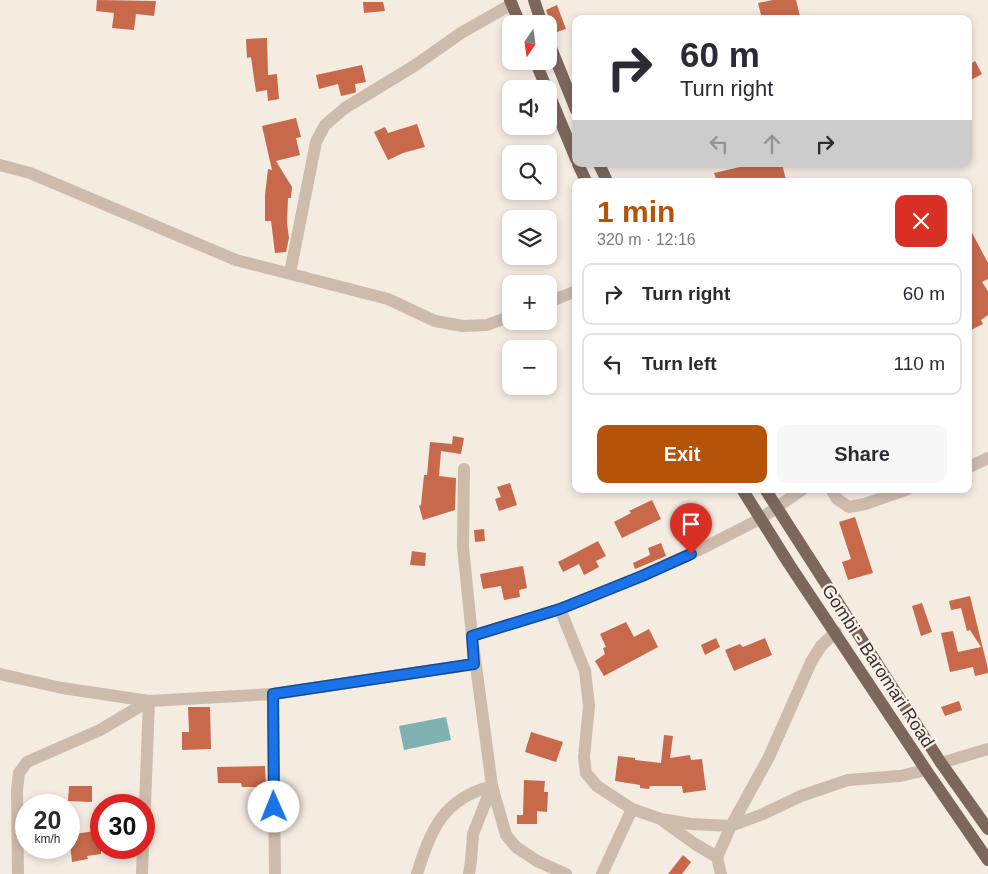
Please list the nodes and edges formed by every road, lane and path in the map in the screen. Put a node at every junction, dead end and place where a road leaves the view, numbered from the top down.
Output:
1 (534, 0) edge
2 (511, 2) edge
3 (516, 15) edge
4 (539, 15) edge
5 (558, 65) edge
6 (572, 100) edge
7 (557, 113) edge
8 (572, 149) edge
9 (0, 165) edge
10 (290, 273) junction
11 (572, 293) edge
12 (557, 299) edge
13 (502, 319) edge
14 (988, 458) edge
15 (972, 466) edge
16 (464, 469) dead end
17 (744, 493) edge
18 (767, 493) edge
19 (797, 493) edge
20 (833, 493) edge
21 (897, 493) edge
22 (776, 508) junction
23 (760, 519) junction
24 (560, 609) junction
25 (836, 632) junction
26 (472, 636) junction
27 (474, 664) junction
28 (0, 674) edge
29 (273, 694) junction
30 (149, 701) junction
31 (988, 749) edge
32 (941, 763) junction
33 (926, 770) junction
34 (492, 786) junction
35 (145, 794) edge
36 (632, 809) junction
37 (661, 819) junction
38 (731, 826) junction
39 (988, 829) edge
40 (717, 857) junction
41 (143, 859) edge
42 (988, 860) edge
43 (18, 874) edge
44 (142, 874) edge
45 (275, 874) edge
46 (417, 874) edge
47 (469, 874) edge
48 (566, 874) edge
49 (602, 874) edge
50 (721, 874) edge

1 - 4 main road
2 - 3 main road
2 - 10 street
5 - 6 main road
7 - 8 main road
9 - 10 street
10 - 13 street
11 - 12 street
14 - 15 street
16 - 26 street
17 - 23 main road, Gombi - Baromari Road
18 - 22 main road, Gombi - Baromari Road
19 - 22 street
20 - 21 street
22 - 23 street
22 - 32 main road, Gombi - Baromari Road
23 - 24 street
23 - 25 main road, Gombi - Baromari Road
24 - 26 street
24 - 36 street
25 - 33 main road, Gombi - Baromari Road
25 - 38 street
26 - 27 street
27 - 29 street
27 - 34 street
28 - 30 street
29 - 30 street
29 - 45 street
30 - 35 street
30 - 43 street
31 - 32 street
32 - 39 main road, Gombi - Baromari Road
33 - 38 street
33 - 42 main road, Gombi - Baromari Road
34 - 46 street
34 - 47 street
34 - 48 street
36 - 37 street
36 - 49 street
37 - 38 street
37 - 40 street
38 - 40 street
40 - 50 street
41 - 44 street

